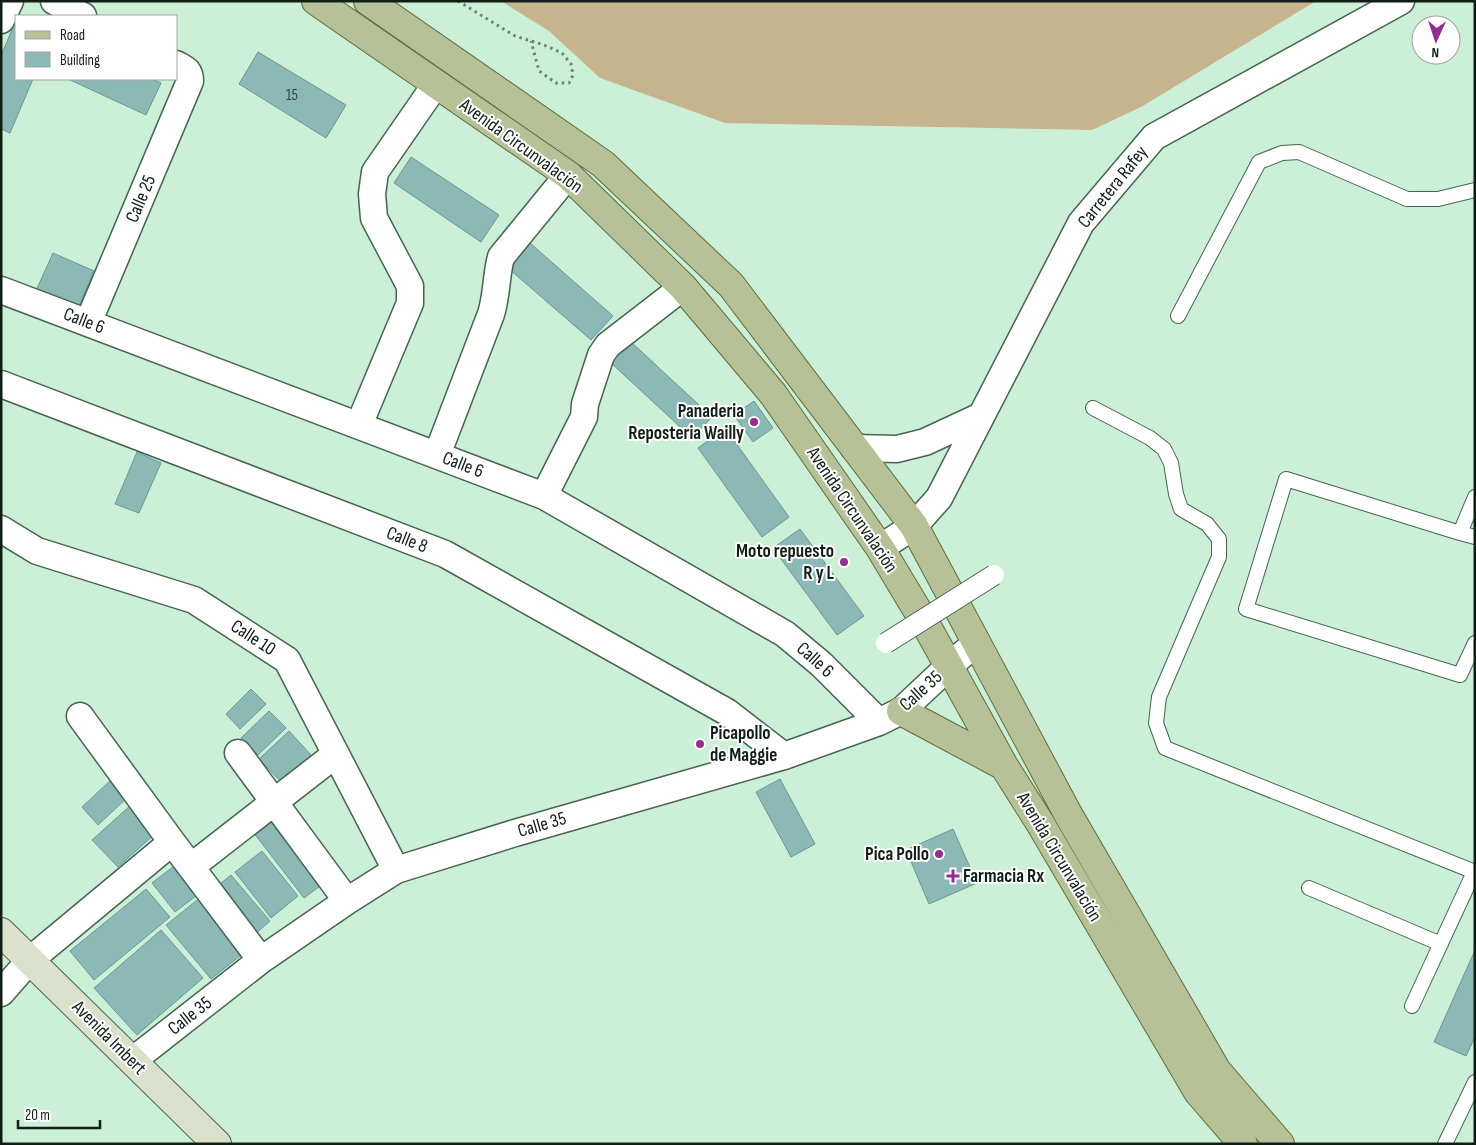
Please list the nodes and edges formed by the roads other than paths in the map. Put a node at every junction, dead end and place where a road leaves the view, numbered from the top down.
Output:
1 (10, 1) edge
2 (54, 1) edge
3 (316, 1) edge
4 (368, 1) edge
5 (1402, 1) edge
6 (81, 15) edge
7 (1, 20) edge
8 (183, 70) edge
9 (436, 84) junction
10 (568, 175) junction
11 (1475, 190) edge
12 (683, 286) junction
13 (1, 290) edge
14 (1178, 316) dead end
15 (88, 323) junction
16 (1, 384) edge
17 (1093, 408) dead end
18 (981, 416) junction
19 (359, 425) junction
20 (854, 448) junction
21 (437, 455) junction
22 (544, 496) junction
23 (1475, 497) edge
24 (914, 526) junction
25 (1, 529) edge
26 (1460, 533) junction
27 (1475, 537) edge
28 (880, 548) junction
29 (994, 575) dead end
30 (886, 643) dead end
31 (976, 643) junction
32 (1475, 643) edge
33 (949, 666) junction
34 (80, 716) dead end
35 (890, 717) junction
36 (238, 753) dead end
37 (336, 754) junction
38 (784, 756) junction
39 (1004, 766) junction
40 (274, 802) junction
41 (172, 842) junction
42 (192, 866) junction
43 (396, 870) junction
44 (1474, 872) edge
45 (1309, 888) dead end
46 (347, 901) junction
47 (1, 932) edge
48 (1441, 944) junction
49 (30, 960) junction
50 (261, 960) junction
51 (1, 992) edge
52 (1412, 1006) dead end
53 (132, 1061) junction
54 (1475, 1082) edge
55 (217, 1144) edge
56 (1243, 1144) edge
57 (1280, 1144) edge
58 (1445, 1144) edge

1 - 7 street
2 - 6 street
3 - 9 main road, Avenida Circunvalación
4 - 20 main road, Avenida Circunvalación
5 - 18 street, Carretera Rafey
8 - 15 street, Calle 25
9 - 10 main road, Avenida Circunvalación
9 - 19 street
10 - 12 main road, Avenida Circunvalación
10 - 21 street
11 - 14 lane
12 - 22 street
12 - 28 main road, Avenida Circunvalación
13 - 15 street, Calle 6
15 - 19 street, Calle 6
16 - 38 street, Calle 8
17 - 44 lane
18 - 20 street
18 - 24 street, Carretera Rafey
19 - 21 street, Calle 6
20 - 24 main road, Avenida Circunvalación
21 - 22 street, Calle 6
22 - 35 street, Calle 6
23 - 26 lane
24 - 28 street, Carretera Rafey
24 - 31 main road, Avenida Circunvalación
25 - 37 street, Calle 10
26 - 27 lane
26 - 32 lane
28 - 33 main road, Avenida Circunvalación
29 - 30 street, bridge
31 - 33 street, Calle 35
31 - 57 main road, Avenida Circunvalación
33 - 35 street, Calle 35
33 - 39 main road, Avenida Circunvalación
34 - 41 street
35 - 38 street, Calle 35
35 - 39 main road
36 - 40 street
37 - 40 street
37 - 43 street, Calle 10
38 - 43 street, Calle 35
39 - 56 main road, Avenida Circunvalación
40 - 42 street
40 - 46 street
41 - 42 street
41 - 49 street
42 - 50 street
43 - 46 street, Calle 35
44 - 48 lane
45 - 48 lane
46 - 50 street, Calle 35
47 - 49 main road, Avenida Imbert
48 - 52 lane
49 - 51 street
49 - 53 main road, Avenida Imbert
50 - 53 street, Calle 35
53 - 55 main road, Avenida Imbert
54 - 58 lane

